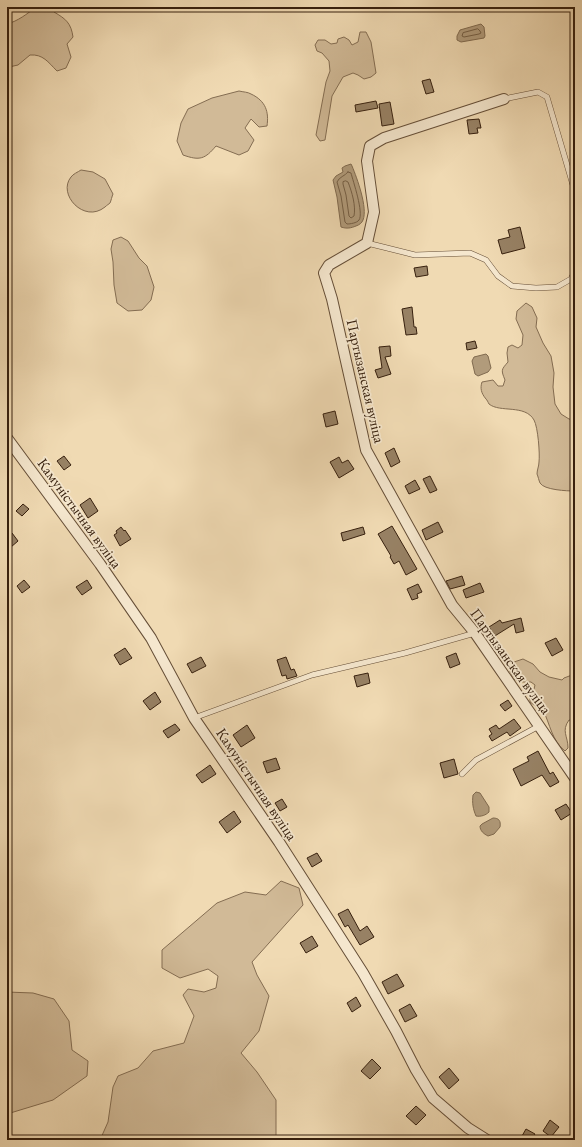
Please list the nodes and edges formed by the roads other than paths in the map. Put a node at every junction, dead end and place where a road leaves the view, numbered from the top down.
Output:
1 (504, 99) joint
2 (575, 192) edge
3 (367, 243) junction
4 (575, 271) edge
5 (7, 438) edge
6 (475, 633) junction
7 (194, 718) junction
8 (539, 726) junction
9 (462, 774) dead end
10 (575, 778) edge
11 (487, 1140) edge

1 - 2 lane
1 - 3 street
3 - 4 lane
3 - 6 street, Партызанская вуліца
5 - 7 street, Камуністычная вуліца
6 - 7 lane
6 - 8 street, Партызанская вуліца
7 - 11 street, Камуністычная вуліца
8 - 9 lane
8 - 10 street, Партызанская вуліца

